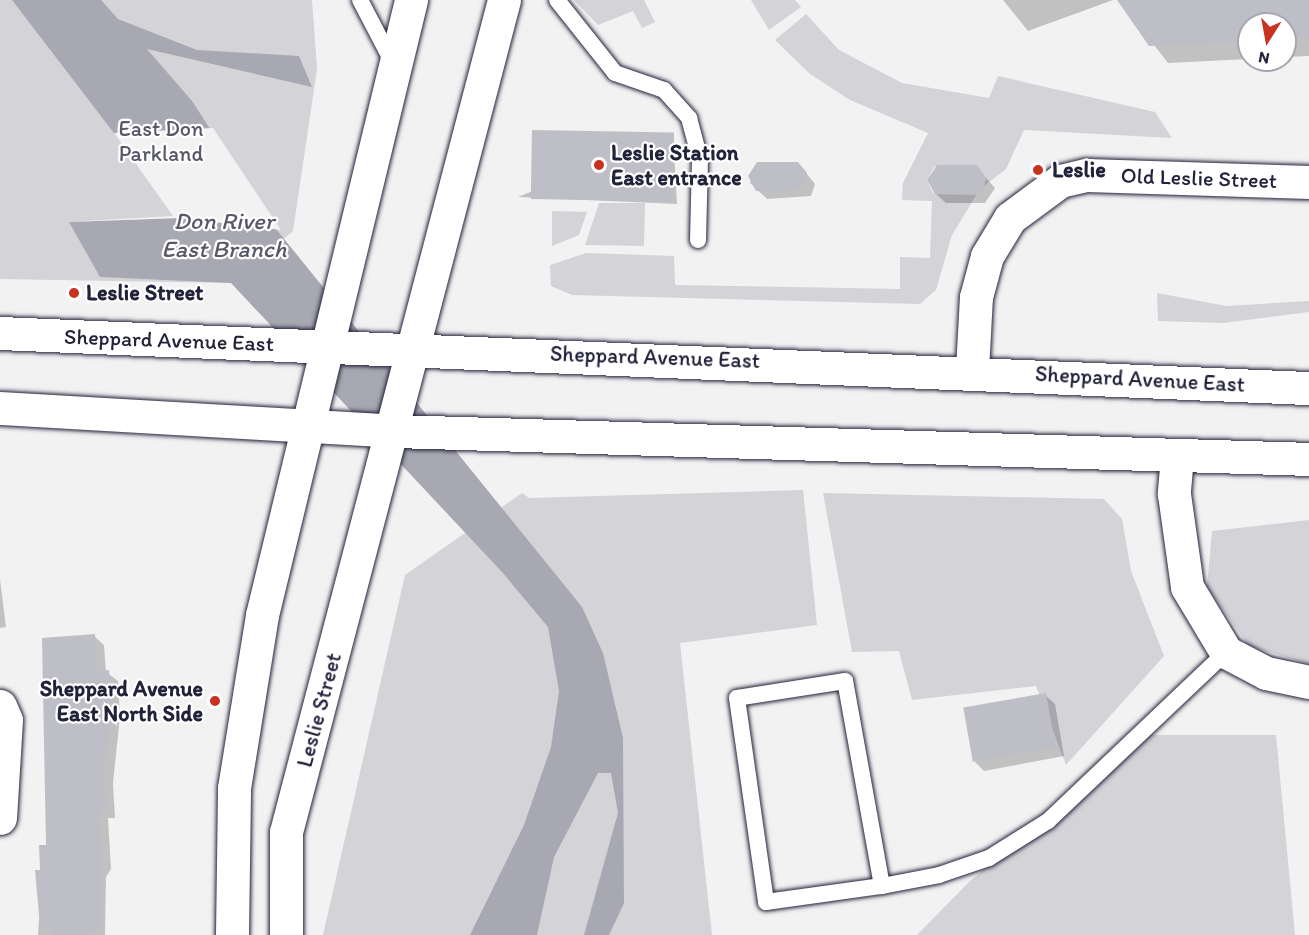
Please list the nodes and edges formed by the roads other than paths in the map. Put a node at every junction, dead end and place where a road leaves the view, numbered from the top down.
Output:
1 (360, 0) edge
2 (411, 0) edge
3 (504, 0) edge
4 (557, 0) edge
5 (396, 70) junction
6 (1309, 182) edge
7 (698, 240) dead end
8 (0, 333) edge
9 (330, 344) junction
10 (416, 349) junction
11 (972, 370) junction
12 (1309, 388) edge
13 (0, 408) edge
14 (306, 425) junction
15 (395, 431) junction
16 (1177, 456) junction
17 (1309, 459) edge
18 (1226, 652) junction
19 (1309, 682) edge
20 (0, 706) edge
21 (0, 818) edge
22 (882, 886) junction
23 (232, 935) edge
24 (286, 935) edge

1 - 5 lane
2 - 5 main road
3 - 10 main road, Leslie Street
4 - 7 lane
5 - 9 main road
6 - 11 main road, Old Leslie Street
8 - 9 main road, Sheppard Avenue East
9 - 10 main road, Sheppard Avenue East
9 - 14 main road
10 - 11 main road, Sheppard Avenue East
10 - 15 main road, Leslie Street
11 - 12 main road, Sheppard Avenue East
13 - 14 main road
14 - 15 main road
14 - 23 main road
15 - 16 main road
15 - 24 main road, Leslie Street
16 - 17 main road
16 - 18 main road
18 - 19 main road
18 - 22 lane
20 - 21 main road
22 - 22 lane

